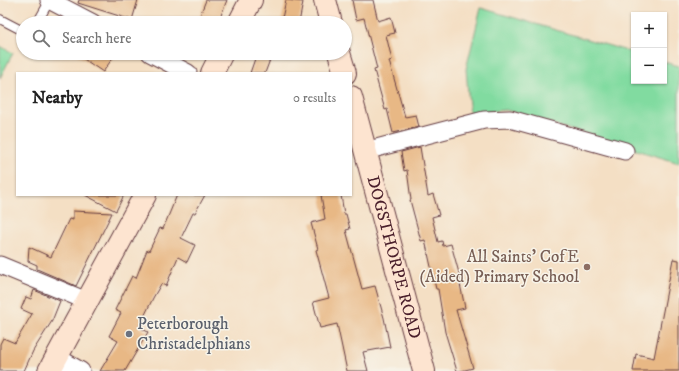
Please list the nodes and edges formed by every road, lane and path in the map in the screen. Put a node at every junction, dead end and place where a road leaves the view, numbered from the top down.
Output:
1 (50, 0) edge
2 (251, 0) edge
3 (325, 0) edge
4 (41, 16) edge
5 (80, 16) edge
6 (243, 16) edge
7 (329, 16) edge
8 (0, 19) edge
9 (16, 27) edge
10 (163, 60) edge
11 (218, 60) edge
12 (341, 60) edge
13 (186, 72) edge
14 (212, 72) edge
15 (345, 72) edge
16 (352, 101) edge
17 (365, 151) junction
18 (626, 151) dead end
19 (144, 196) edge
20 (0, 265) edge
21 (87, 301) junction
22 (53, 364) edge
23 (81, 371) edge
24 (424, 371) edge

1 - 4 lane
1 - 5 street
2 - 6 street
3 - 7 street
8 - 9 lane
10 - 13 street
11 - 14 street
12 - 15 street
16 - 17 street, DOGSTHORPE ROAD
17 - 18 street
17 - 24 street, DOGSTHORPE ROAD
19 - 21 street
20 - 21 street
21 - 22 street
22 - 23 street

